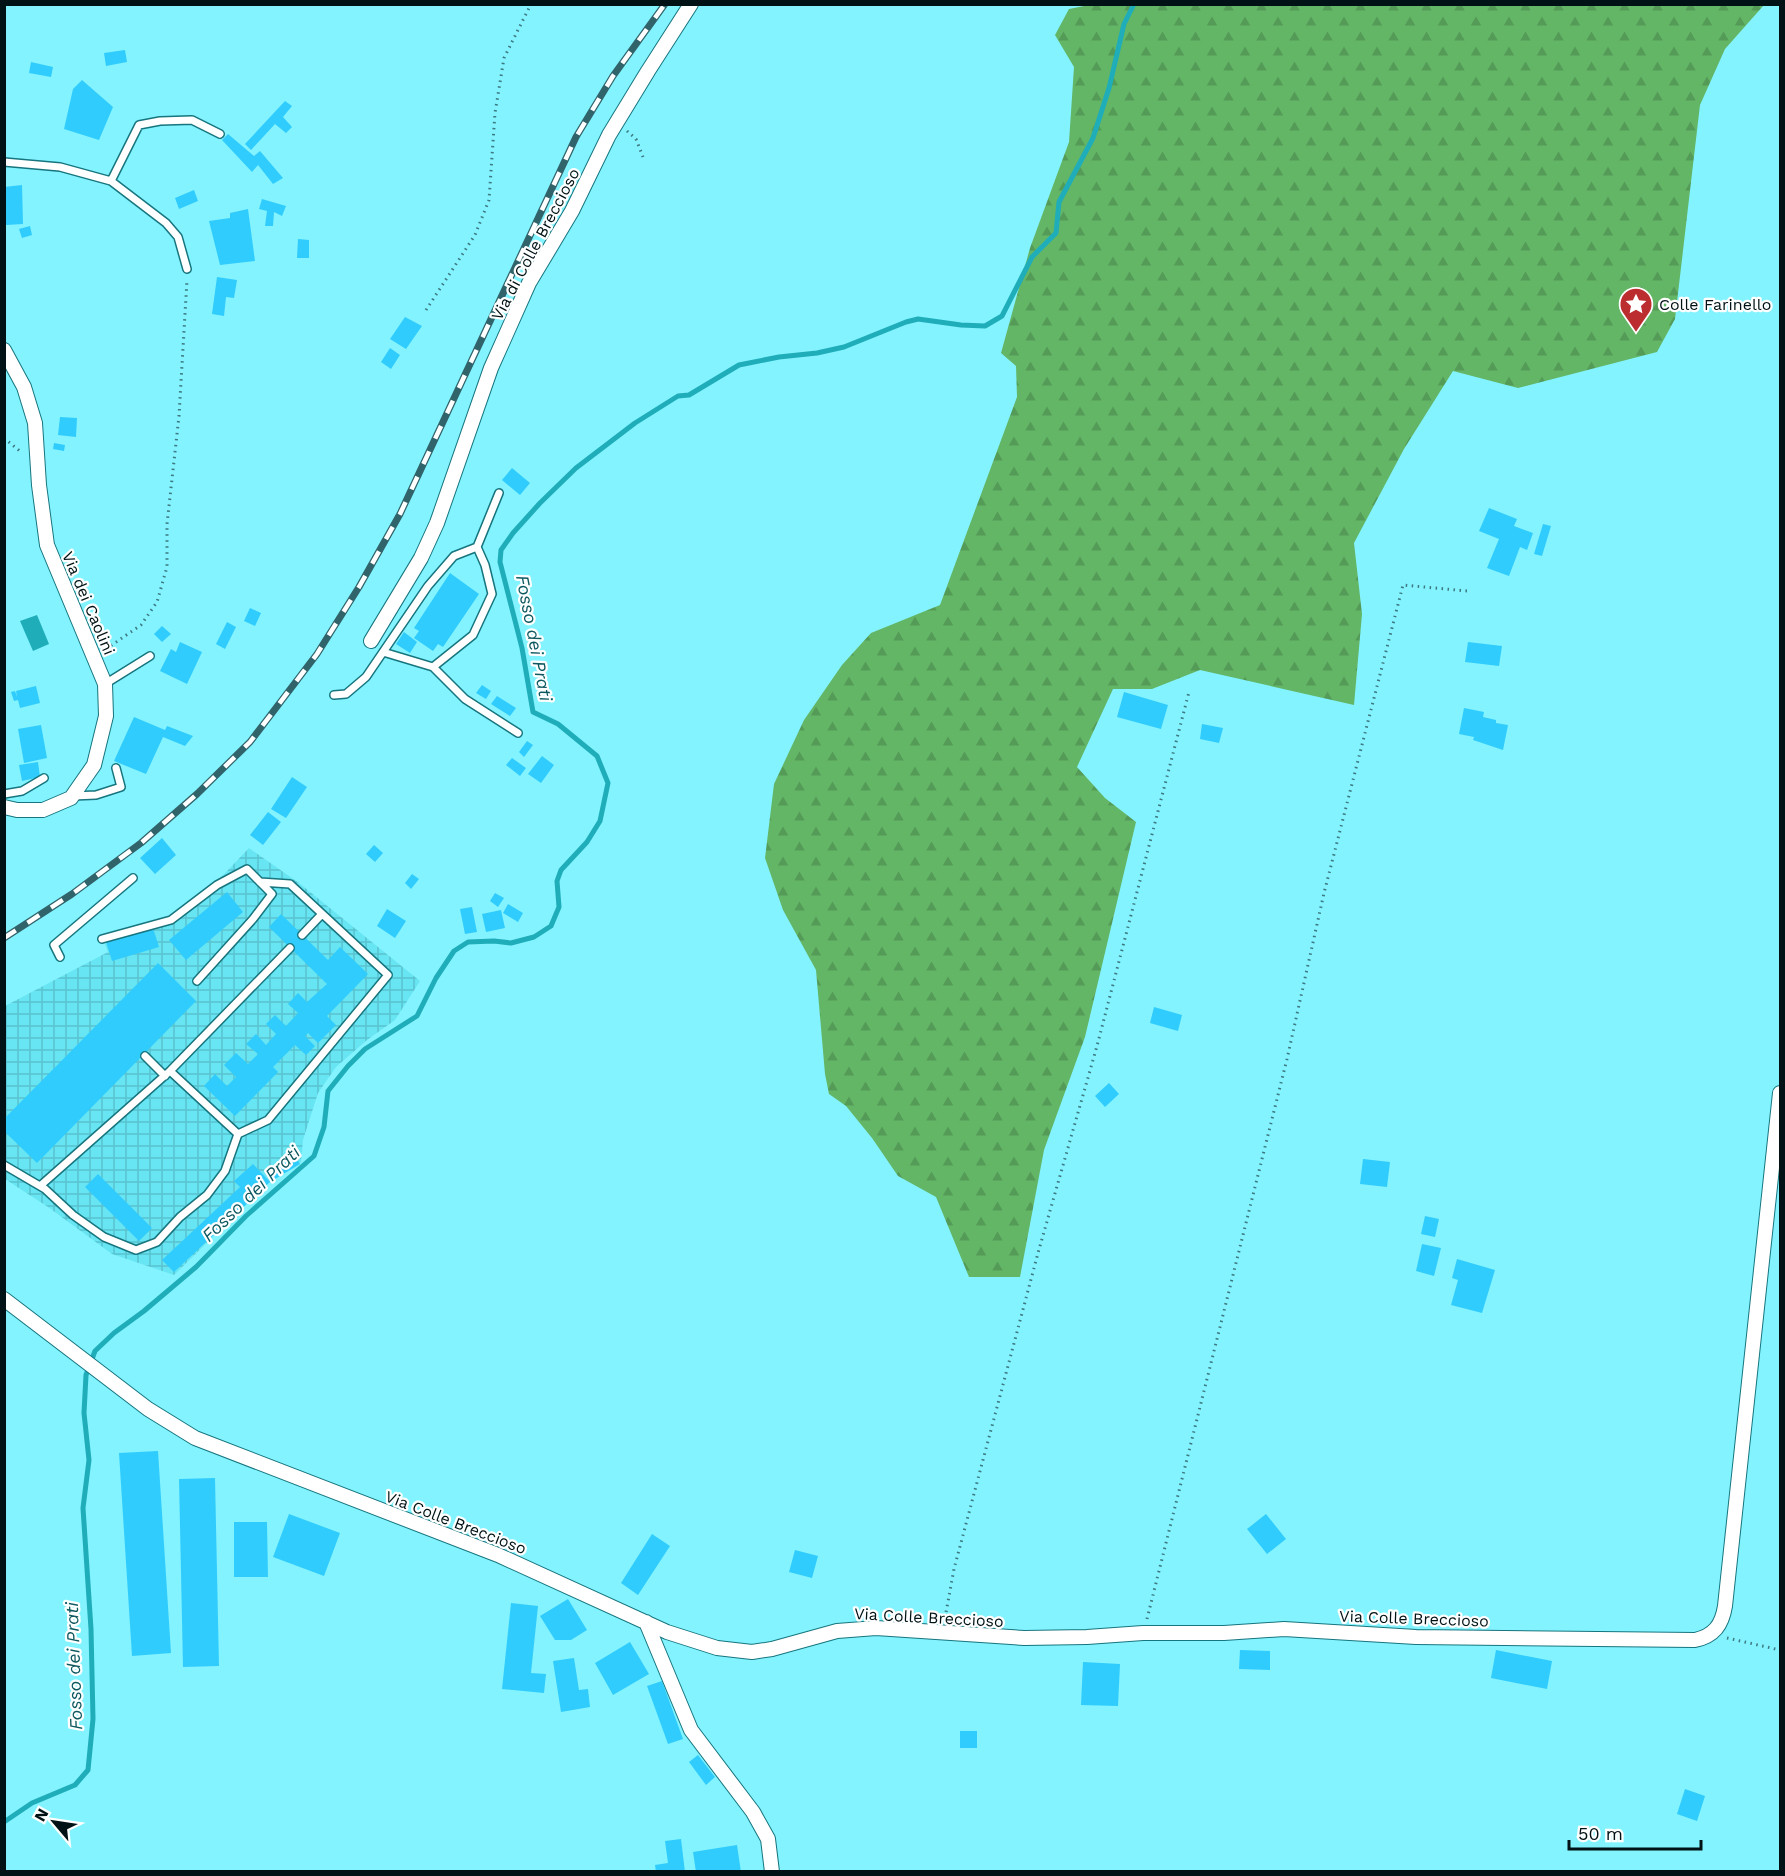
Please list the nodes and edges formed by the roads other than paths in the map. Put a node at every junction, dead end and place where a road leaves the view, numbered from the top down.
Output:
1 (692, 4) edge
2 (220, 134) dead end
3 (4, 162) edge
4 (111, 181) junction
5 (187, 269) road end
6 (4, 350) edge
7 (499, 493) dead end
8 (477, 547) junction
9 (371, 641) dead end
10 (384, 652) junction
11 (150, 656) dead end
12 (433, 667) junction
13 (105, 684) junction
14 (334, 695) dead end
15 (518, 733) dead end
16 (116, 768) dead end
17 (44, 778) dead end
18 (4, 794) edge
19 (73, 796) junction
20 (4, 807) edge
21 (133, 878) dead end
22 (260, 882) junction
23 (322, 914) junction
24 (302, 935) dead end
25 (102, 939) dead end
26 (290, 948) dead end
27 (60, 957) dead end
28 (198, 981) dead end
29 (145, 1056) dead end
30 (168, 1073) junction
31 (1780, 1093) edge
32 (238, 1134) junction
33 (4, 1165) edge
34 (40, 1186) junction
35 (4, 1299) edge
36 (646, 1622) junction
37 (772, 1872) edge

1 - 9 street, Via di Colle Breccioso
2 - 4 lane
3 - 4 lane
4 - 5 lane
6 - 13 street, Via dei Caolini
7 - 8 lane
8 - 10 lane
8 - 12 lane
10 - 12 lane
10 - 14 lane
11 - 13 lane
12 - 15 lane
13 - 19 street, Via dei Caolini
16 - 19 lane
17 - 18 lane
19 - 20 street
21 - 27 lane
22 - 23 lane
22 - 25 lane
22 - 28 lane
23 - 24 lane
23 - 32 lane
26 - 30 lane
29 - 30 lane
30 - 32 lane
30 - 34 lane
31 - 36 street, Via Colle Breccioso
32 - 34 lane
33 - 34 lane
35 - 36 street, Via Colle Breccioso
36 - 37 street

